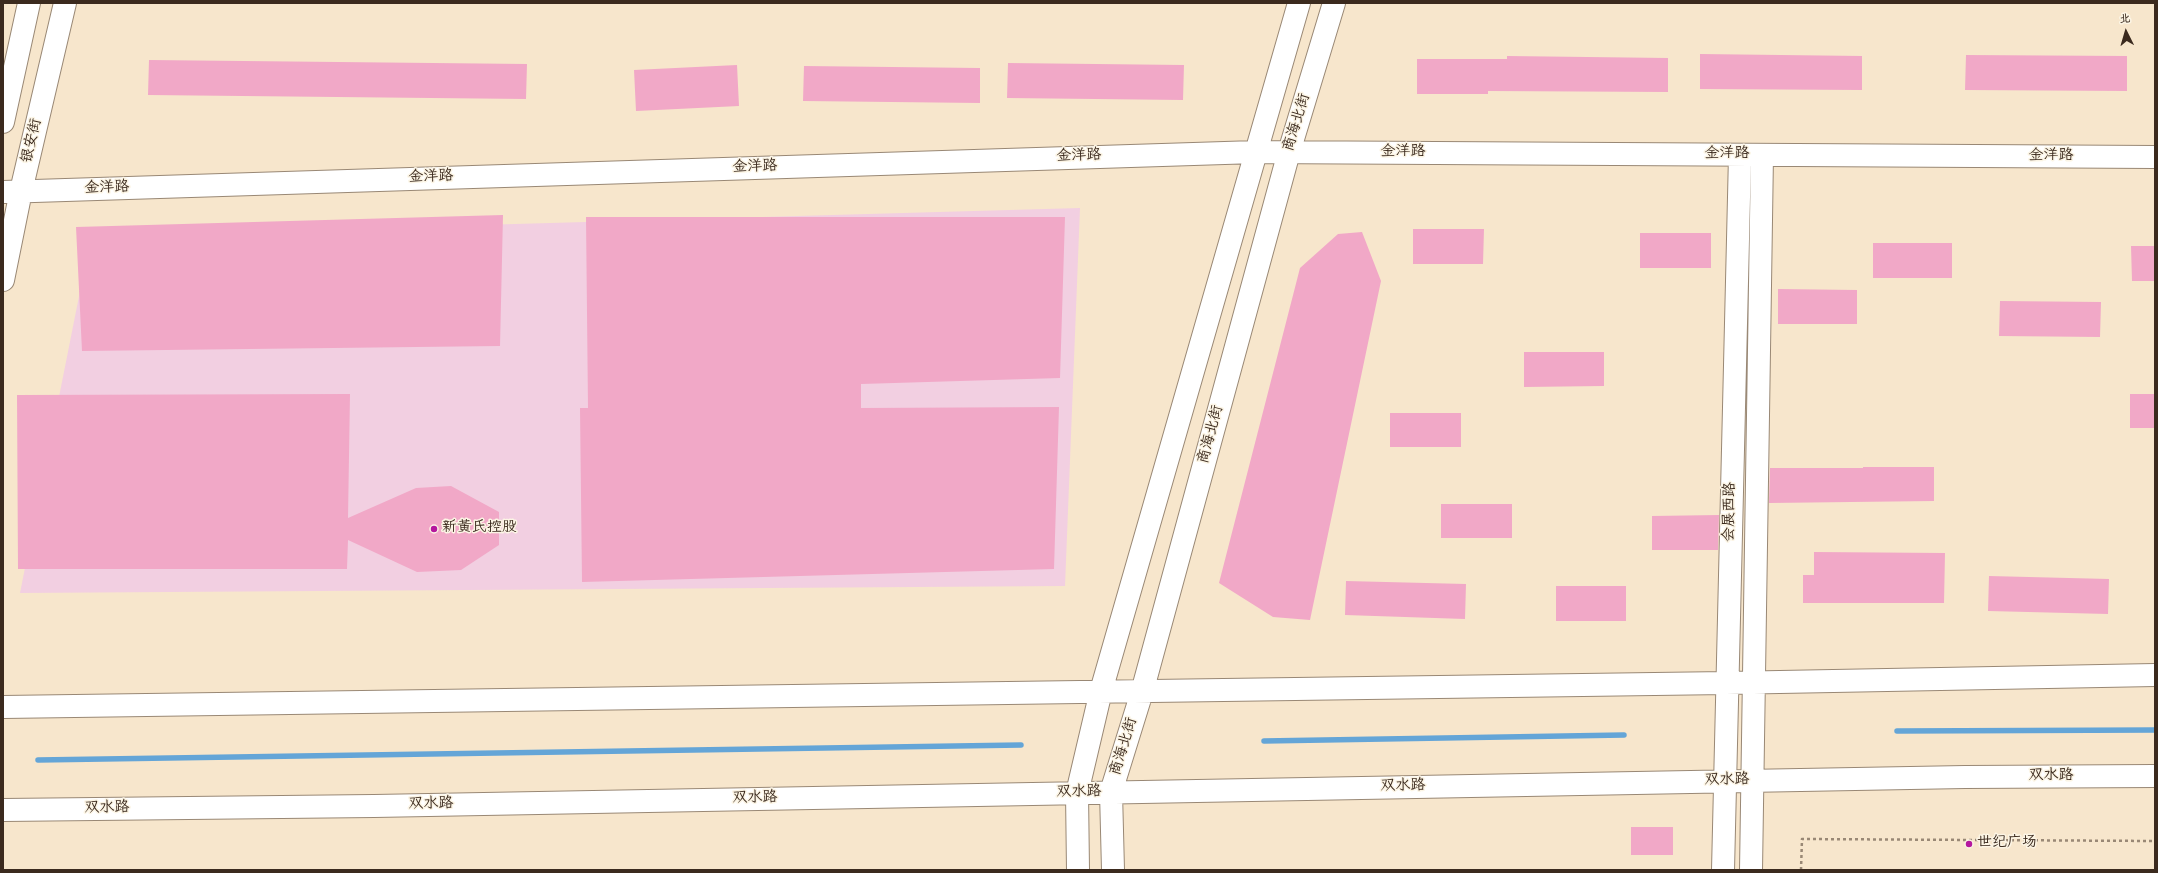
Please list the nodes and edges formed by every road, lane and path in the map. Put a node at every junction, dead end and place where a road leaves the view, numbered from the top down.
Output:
1 (29, 3) edge
2 (65, 3) edge
3 (1299, 3) edge
4 (1334, 3) edge
5 (3, 122) edge
6 (1256, 152) junction
7 (1289, 152) junction
8 (1740, 155) junction
9 (1762, 155) junction
10 (2155, 157) edge
11 (12, 192) edge
12 (3, 280) edge
13 (2155, 675) edge
14 (1755, 683) junction
15 (1726, 684) junction
16 (1101, 692) junction
17 (1142, 692) junction
18 (3, 708) edge
19 (2155, 776) edge
20 (1725, 781) junction
21 (1753, 781) junction
22 (1078, 792) junction
23 (1111, 792) junction
24 (3, 810) edge
25 (2155, 841) edge
26 (1078, 870) edge
27 (1113, 870) edge
28 (1723, 870) edge
29 (1751, 870) edge
30 (1802, 870) edge

1 - 5 main road
2 - 11 main road, 银安街
3 - 6 main road
4 - 7 main road, 商海北街
6 - 7 main road, 金洋路
6 - 11 main road, 金洋路
6 - 16 main road
7 - 8 main road, 金洋路
7 - 17 main road, 商海北街
8 - 9 main road, 金洋路
8 - 15 main road, 会展西路
9 - 10 main road, 金洋路
9 - 14 main road, 会展西路
11 - 12 main road, 银安街
13 - 14 main road
14 - 15 main road
14 - 21 main road, 会展西路
15 - 17 main road
15 - 20 main road, 会展西路
16 - 17 main road
16 - 18 main road
16 - 22 main road
17 - 23 main road, 商海北街
19 - 21 main road, 双水路
20 - 21 main road, 双水路
20 - 23 main road, 双水路
20 - 28 main road, 会展西路
21 - 29 main road, 会展西路
22 - 23 main road, 双水路
22 - 24 main road, 双水路
22 - 26 main road
23 - 27 main road, 商海北街
25 - 30 path

